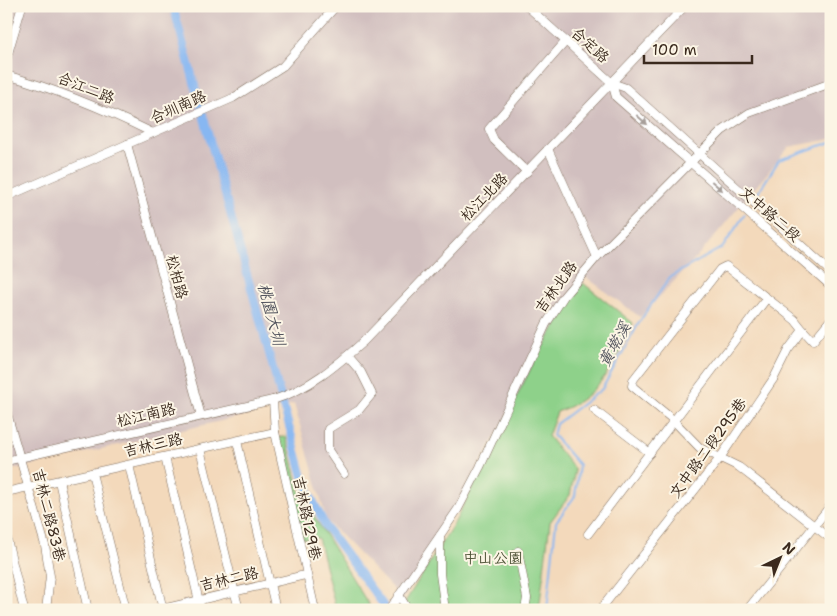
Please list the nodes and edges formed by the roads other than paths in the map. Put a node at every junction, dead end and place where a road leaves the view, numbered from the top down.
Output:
1 (22, 6) edge
2 (336, 6) edge
3 (527, 6) edge
4 (685, 6) edge
5 (566, 41) junction
6 (6, 60) edge
7 (6, 75) edge
8 (612, 83) junction
9 (831, 83) edge
10 (153, 133) junction
11 (127, 144) junction
12 (548, 149) junction
13 (699, 152) junction
14 (690, 162) junction
15 (527, 172) junction
16 (6, 197) edge
17 (597, 257) junction
18 (831, 272) edge
19 (831, 286) edge
20 (767, 298) junction
21 (831, 319) edge
22 (803, 330) junction
23 (347, 356) junction
24 (291, 394) joint
25 (275, 400) junction
26 (6, 410) edge
27 (594, 410) dead end
28 (201, 416) junction
29 (674, 421) junction
30 (275, 432) junction
31 (237, 441) junction
32 (200, 449) junction
33 (650, 453) junction
34 (21, 457) junction
35 (165, 457) junction
36 (720, 458) junction
37 (6, 461) edge
38 (129, 465) junction
39 (92, 473) junction
40 (344, 474) dead end
41 (59, 480) junction
42 (28, 487) junction
43 (6, 492) edge
44 (831, 506) edge
45 (814, 526) junction
46 (588, 534) dead end
47 (6, 535) edge
48 (440, 536) junction
49 (831, 539) edge
50 (518, 551) dead end
51 (305, 575) junction
52 (270, 583) junction
53 (234, 592) junction
54 (399, 595) junction
55 (199, 600) junction
56 (390, 608) edge
57 (161, 609) edge
58 (24, 610) edge
59 (46, 610) edge
60 (88, 610) edge
61 (126, 610) edge
62 (201, 610) edge
63 (239, 610) edge
64 (276, 610) edge
65 (315, 610) edge
66 (408, 610) edge
67 (445, 610) edge
68 (525, 610) edge
69 (600, 610) edge
70 (747, 610) edge

1 - 6 street
2 - 10 street, 合圳南路
3 - 5 street, 合定路
4 - 8 street, 松江北路
5 - 8 street, 合定路
5 - 15 street
7 - 10 street, 合江二路
8 - 12 street, 松江北路
8 - 13 street, 合定路
8 -> 14 street, 合定路
9 - 13 street, 吉林北路
10 - 11 street, 合圳南路
11 - 16 street, 合圳南路
11 - 28 street, 松柏路
12 - 15 street, 松江北路
12 - 17 street
13 - 14 street, 吉林北路
13 - 18 street, 文中路二段
14 - 17 street, 吉林北路
14 -> 19 street, 文中路二段
15 - 23 street, 松江北路
17 - 48 street, 吉林北路
20 - 22 street
20 - 29 street
20 - 29 street
21 - 22 street
22 - 36 street, 文中路二段295巷
23 - 24 street, 松江北路
23 - 40 street
24 - 25 street, 松江南路
25 - 28 street, 松江南路
25 - 30 street
26 - 34 street, 吉林二路83巷
27 - 33 street
28 - 34 street, 松江南路
29 - 33 street
29 - 36 street
30 - 31 street, 吉林三路
30 - 51 street, 吉林路129巷
31 - 32 street, 吉林三路
31 - 52 street
32 - 35 street, 吉林三路
32 - 53 street
33 - 46 street
34 - 37 street, 松江南路
34 - 42 street, 吉林二路83巷
35 - 38 street, 吉林三路
35 - 55 street
36 - 45 street
36 - 69 street, 文中路二段295巷
38 - 39 street, 吉林三路
38 - 57 street
39 - 41 street, 吉林三路
39 - 61 street
41 - 42 street, 吉林三路
41 - 60 street
42 - 43 street, 吉林三路
42 - 59 street, 吉林二路83巷
44 - 45 street
45 - 49 street
45 - 70 street
47 - 58 street
48 - 54 street, 吉林北路
48 - 67 street
50 - 68 street
51 - 52 street, 吉林二路
51 - 65 street, 吉林路129巷
52 - 53 street, 吉林二路
52 - 64 street
53 - 55 street, 吉林二路
53 - 63 street
54 - 56 street, 吉林北路
54 - 66 street
55 - 57 street, 吉林二路
55 - 62 street

